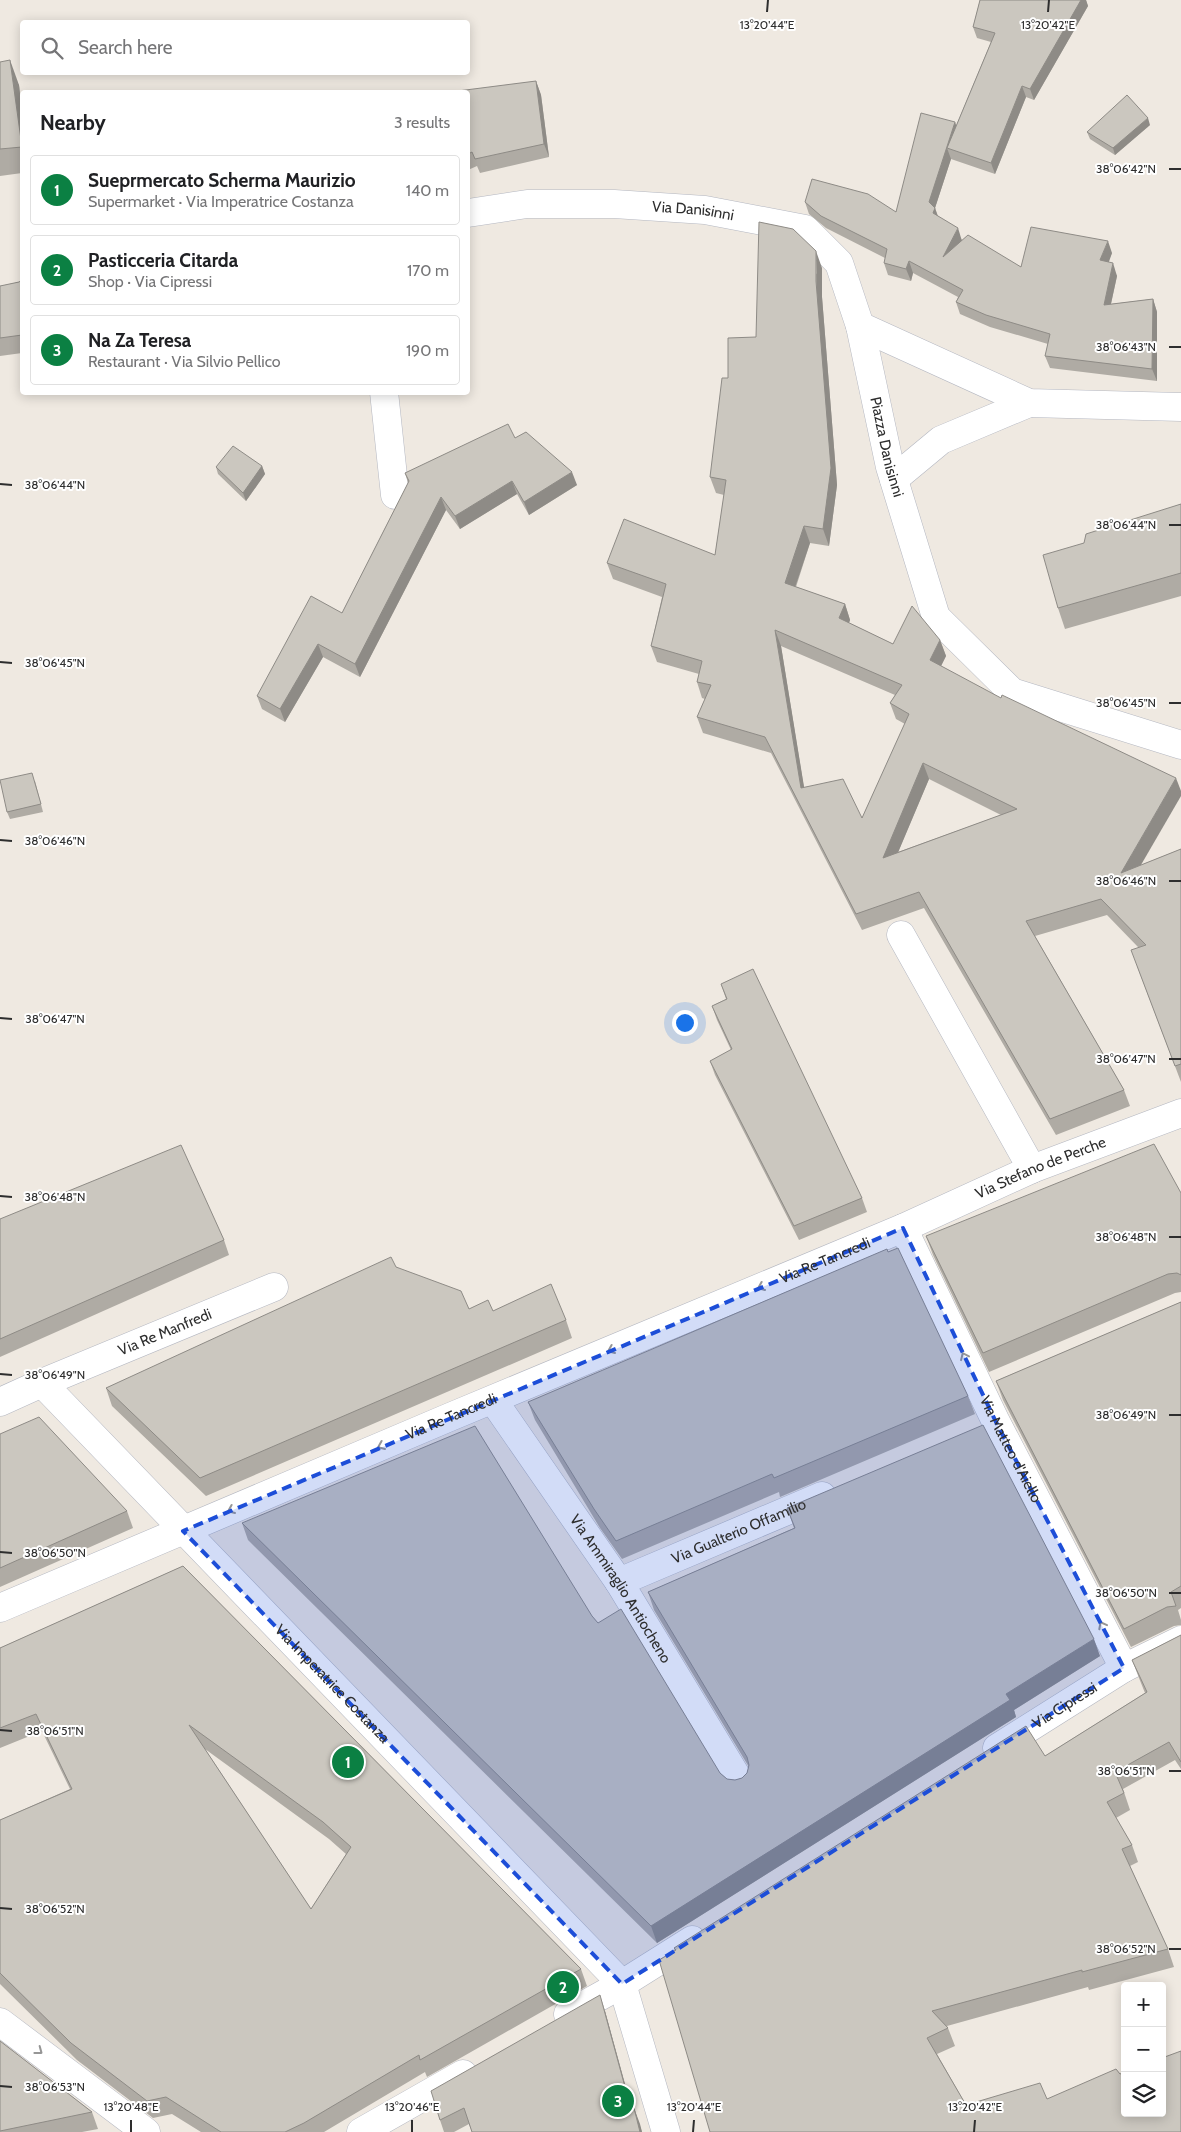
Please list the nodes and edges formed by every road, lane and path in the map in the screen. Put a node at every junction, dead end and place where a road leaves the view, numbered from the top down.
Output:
1 (470, 213) edge
2 (860, 326) junction
3 (384, 395) edge
4 (1029, 403) junction
5 (1181, 407) edge
6 (894, 479) junction
7 (395, 495) dead end
8 (1181, 745) edge
9 (901, 934) dead end
10 (1181, 1113) edge
11 (1032, 1168) junction
12 (903, 1228) junction
13 (274, 1287) dead end
14 (1009, 1381) edge
15 (42, 1383) junction
16 (982, 1392) junction
17 (493, 1400) junction
18 (0, 1402) edge
19 (849, 1485) edge
20 (183, 1531) junction
21 (619, 1582) junction
22 (0, 1608) edge
23 (1181, 1640) edge
24 (1124, 1668) junction
25 (979, 1760) edge
26 (740, 1782) edge
27 (713, 1927) edge
28 (622, 1984) junction
29 (0, 2022) edge
30 (543, 2028) edge
31 (482, 2063) edge
32 (146, 2132) edge
33 (361, 2132) edge
34 (666, 2132) edge

1 - 2 street, Via Danisinni
2 - 4 street
2 - 6 street, Piazza Danisinni
3 - 7 street
4 - 5 street
4 - 6 street
6 - 8 street, Piazza Danisinni
9 - 11 street
10 - 11 street, Via Stefano de Perche
11 - 12 street, Via Stefano de Perche
16 -> 12 street, Via Matteo d'Aiello
12 -> 17 street, Via Re Tancredi
13 - 15 street, Via Re Manfredi
14 - 16 street
15 - 18 street, Via Re Manfredi
15 - 20 street, Via Imperatrice Costanza
24 -> 16 street, Via Matteo d'Aiello
17 -> 20 street, Via Re Tancredi
17 - 21 street, Via Ammiraglio Antiocheno
19 - 21 street, Via Gualterio Offamilio
20 - 22 street, Via Re Tancredi
20 - 28 street, Via Imperatrice Costanza
21 - 26 street, Via Ammiraglio Antiocheno
23 - 24 street, Via Cipressi
24 - 25 street, Via Cipressi
27 - 28 street
28 - 30 street
28 - 34 street
29 -> 32 street
31 - 33 street

